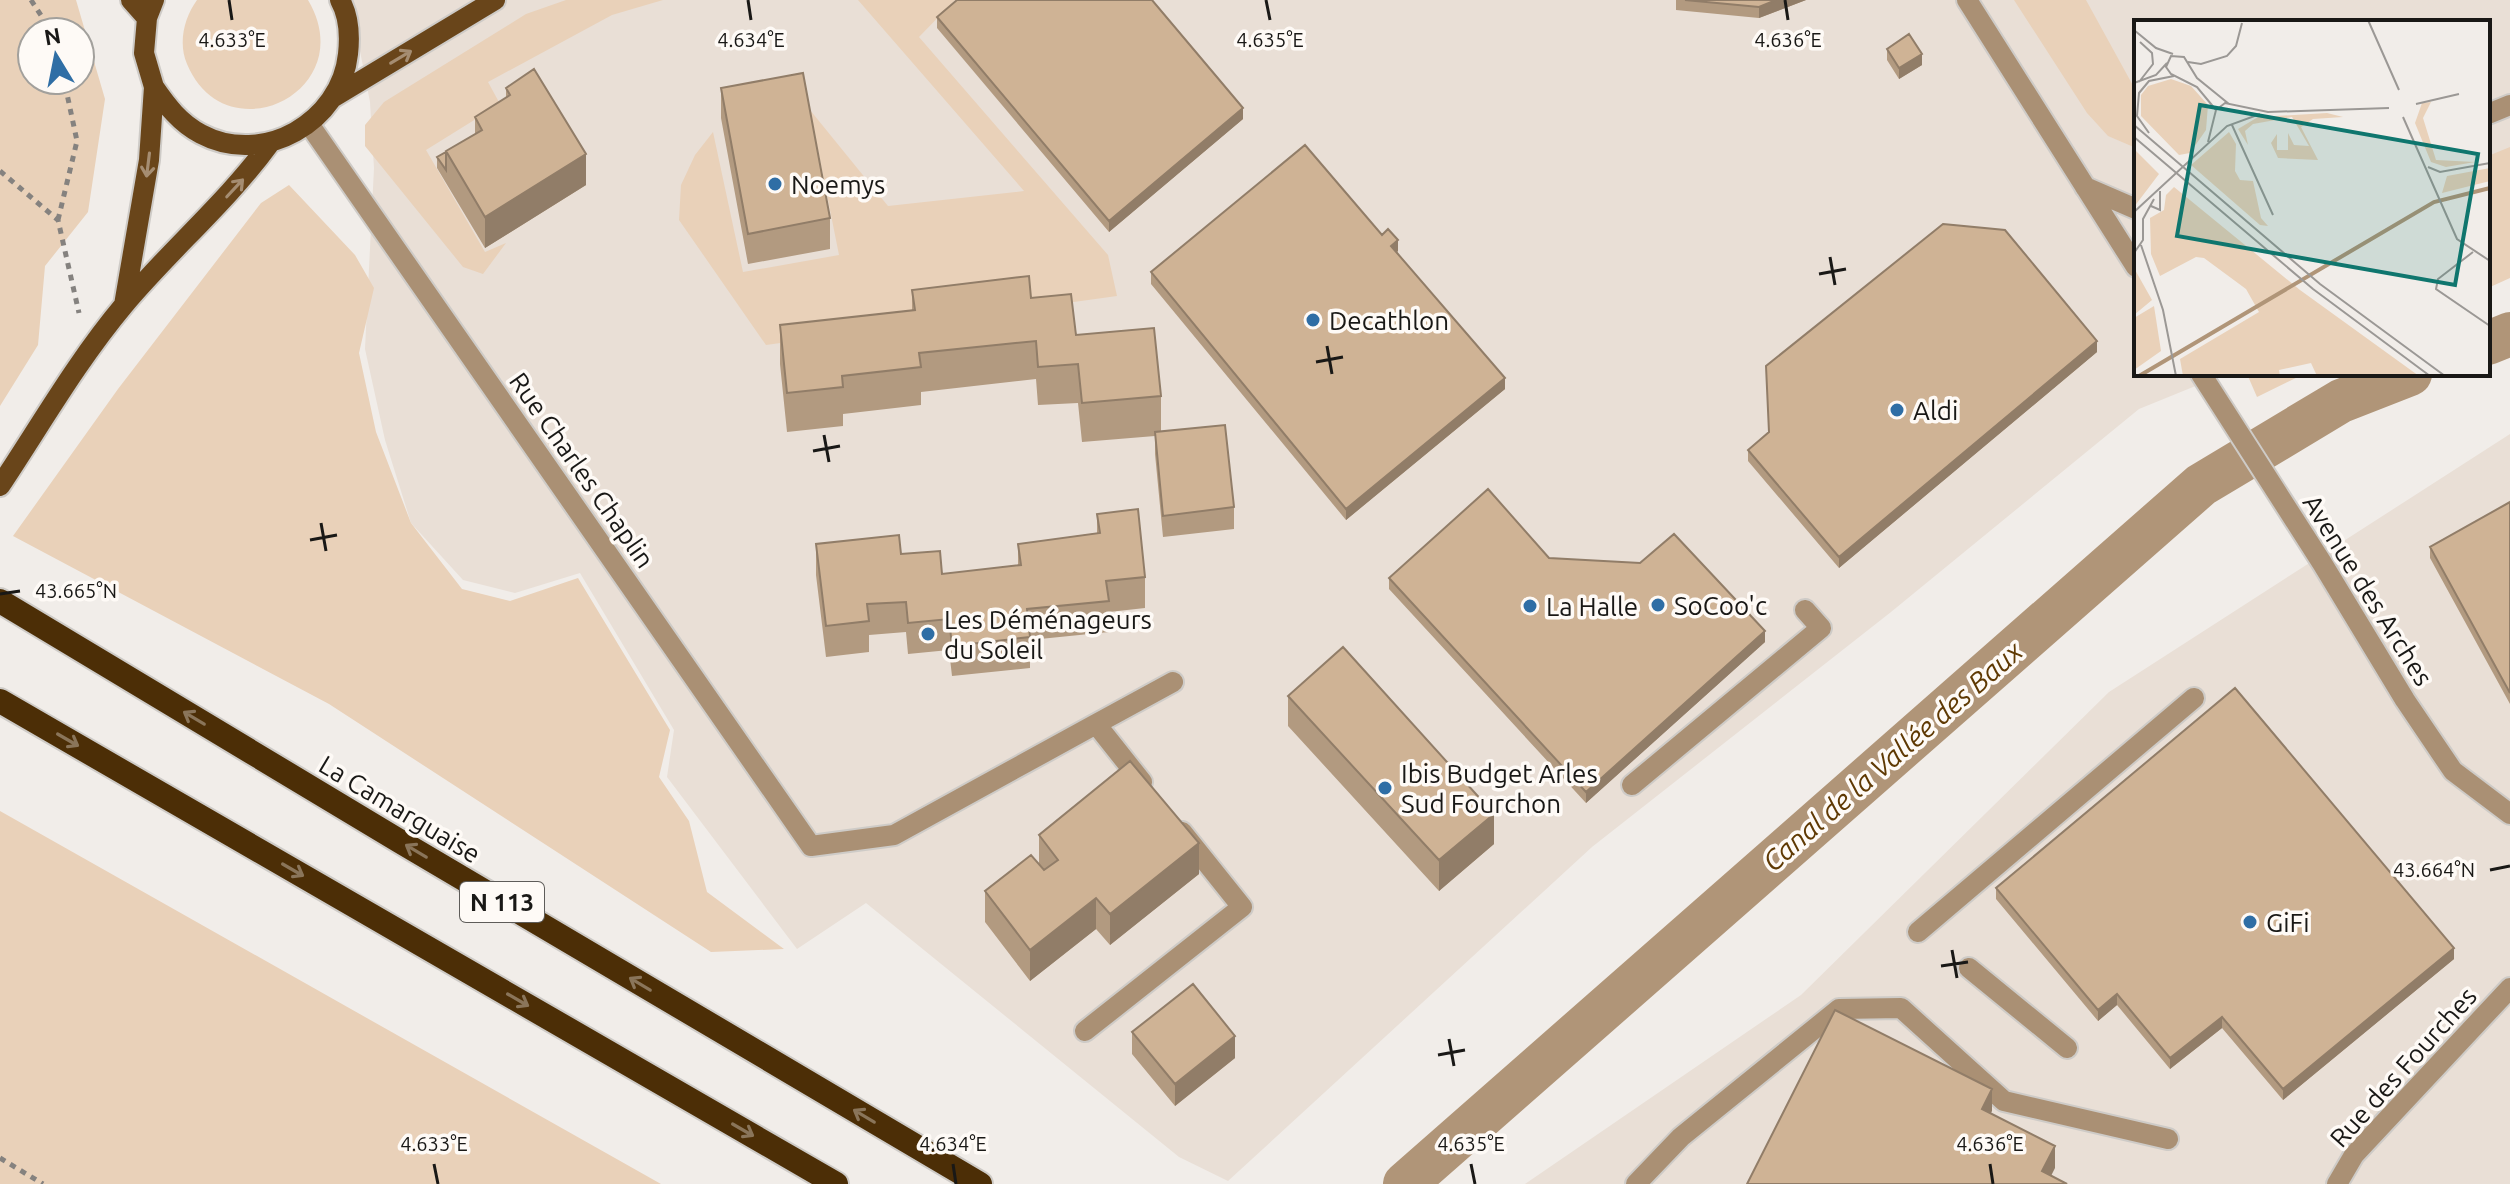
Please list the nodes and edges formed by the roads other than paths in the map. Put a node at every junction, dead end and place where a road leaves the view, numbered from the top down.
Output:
1 (131, 0) edge
2 (340, 0) edge
3 (495, 0) edge
4 (1967, 0) edge
5 (150, 9) edge
6 (154, 87) junction
7 (334, 97) junction
8 (2510, 105) edge
9 (2490, 113) edge
10 (309, 124) junction
11 (270, 143) junction
12 (2085, 187) junction
13 (2134, 208) edge
14 (2134, 264) edge
15 (124, 305) junction
16 (2202, 376) edge
17 (0, 486) edge
18 (0, 601) edge
19 (1805, 610) dead end
20 (1173, 682) dead end
21 (2194, 698) dead end
22 (0, 701) edge
23 (1096, 724) junction
24 (1632, 785) dead end
25 (1154, 797) edge
26 (2510, 814) edge
27 (1174, 821) edge
28 (1918, 932) dead end
29 (1969, 968) dead end
30 (2510, 988) edge
31 (1085, 1031) dead end
32 (2067, 1048) dead end
33 (2168, 1139) dead end
34 (836, 1184) edge
35 (980, 1184) edge
36 (1636, 1184) edge
37 (2337, 1184) edge

1 - 5 main road
2 - 7 main road
7 -> 3 main road
4 - 12 street
5 - 6 main road
6 - 11 main road
6 -> 15 main road
7 - 10 main road
8 - 9 street
10 - 11 main road
10 - 23 street, Rue Charles Chaplin
15 -> 11 main road
12 - 13 street
12 - 14 street
15 - 17 main road
16 - 26 street, Avenue des Arches
35 -> 18 highway, La Camarguaise / N 113
19 - 24 street
20 - 23 street
21 - 28 street
22 -> 34 highway, N 113
23 - 25 street
27 - 31 street
29 - 32 street
30 - 37 street, Rue des Fourches
33 - 36 street

